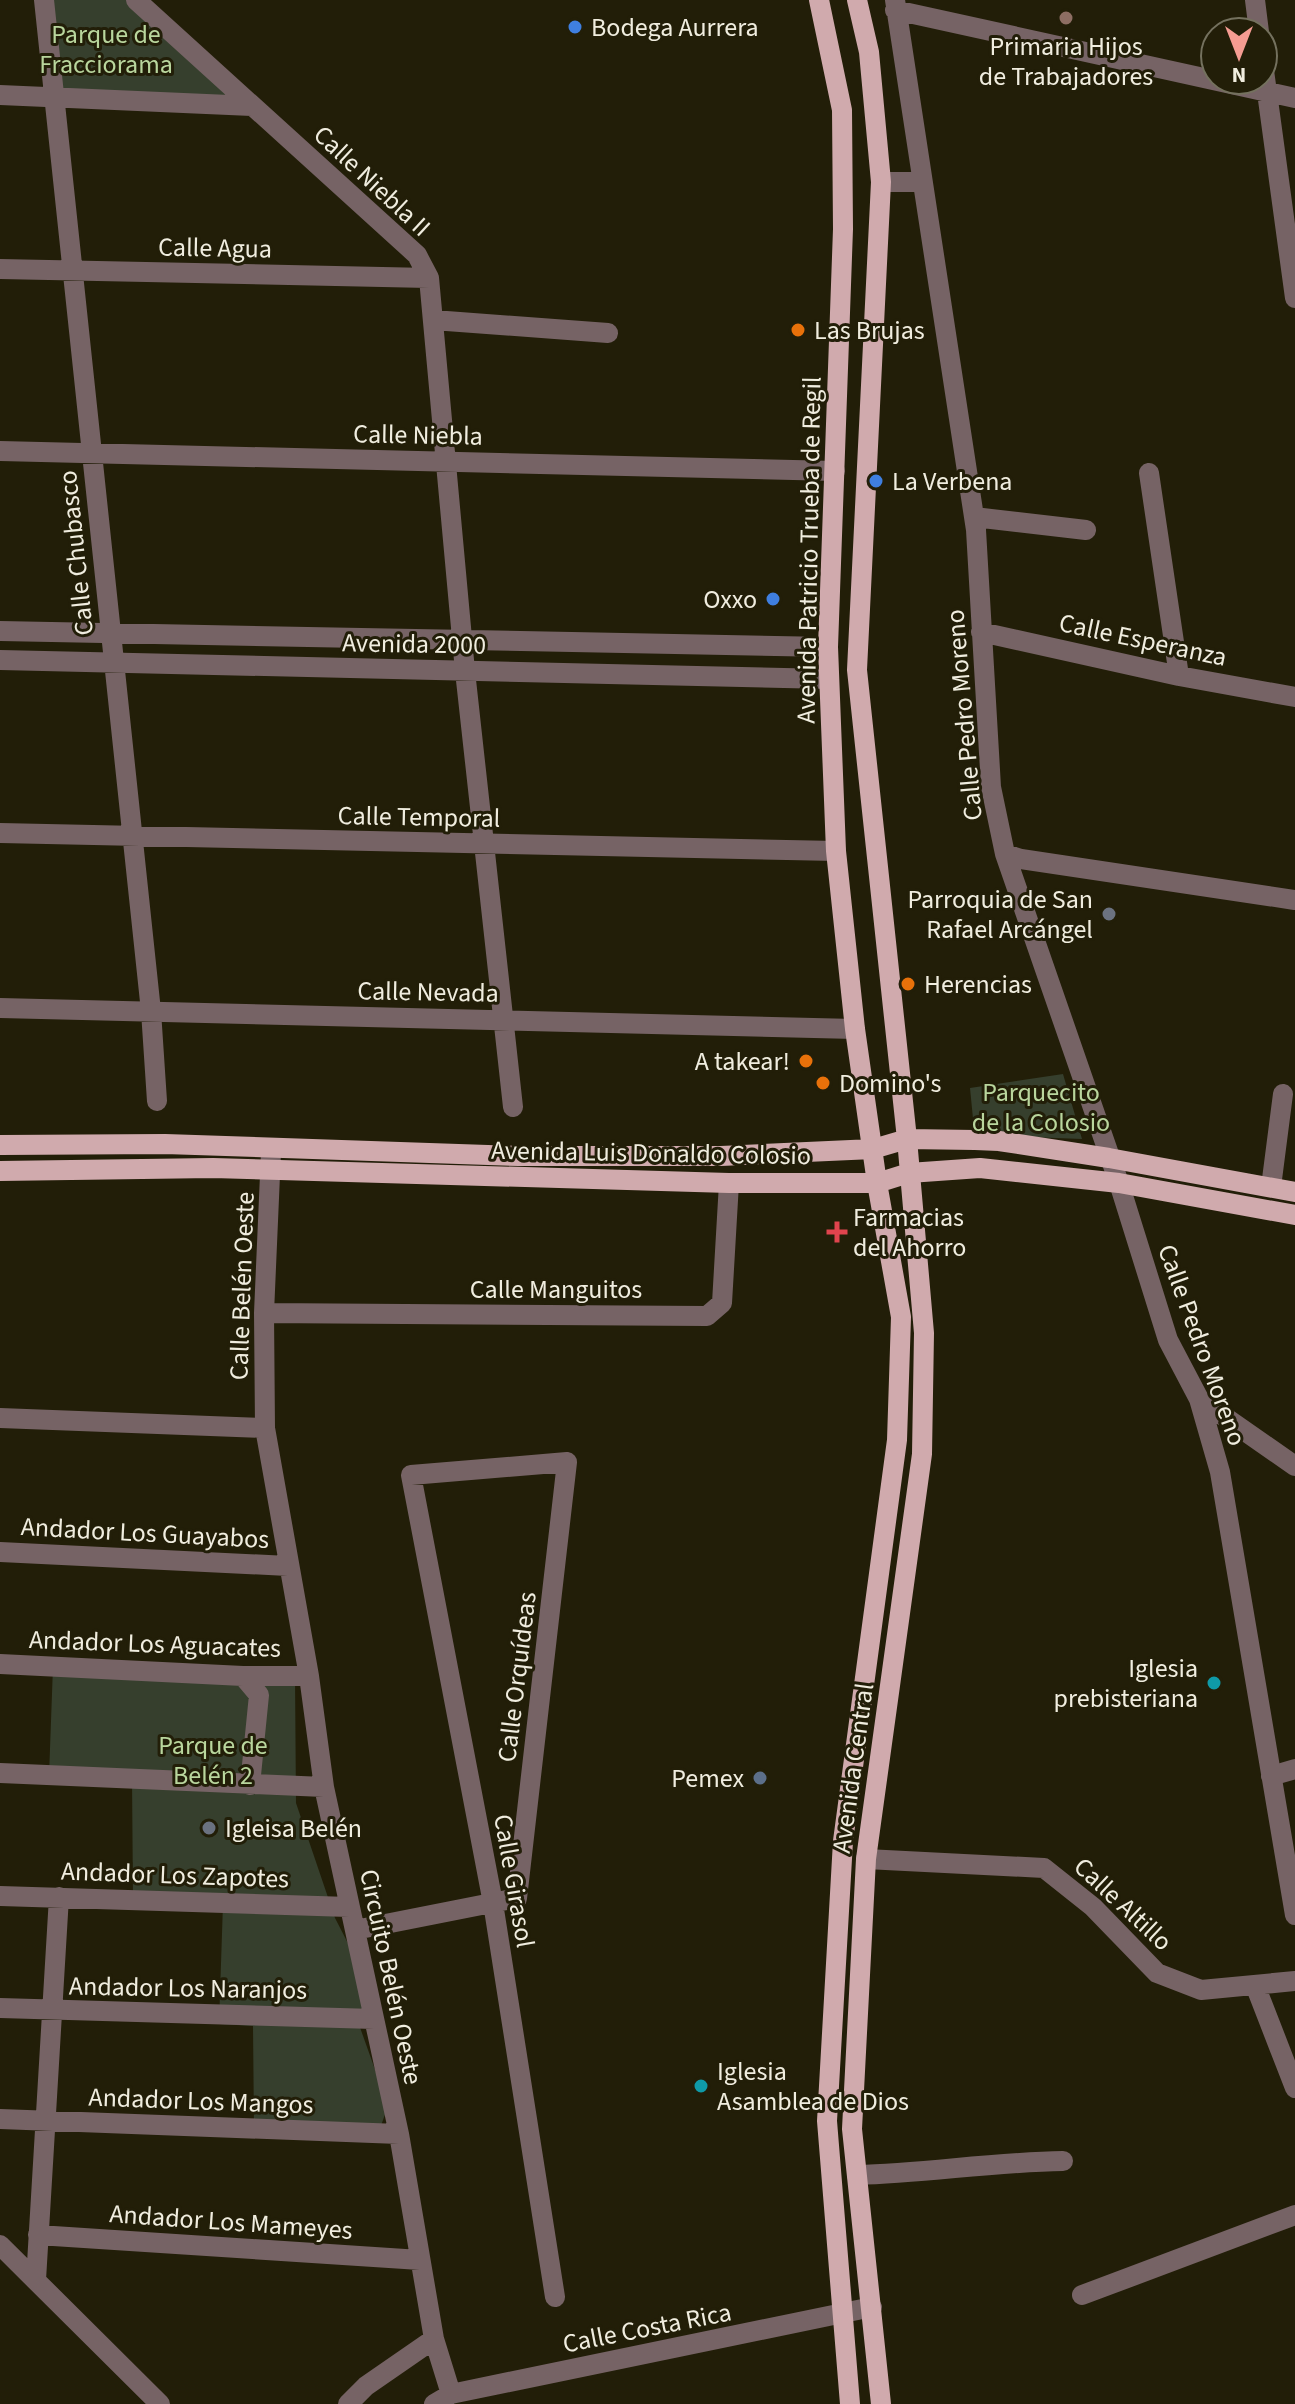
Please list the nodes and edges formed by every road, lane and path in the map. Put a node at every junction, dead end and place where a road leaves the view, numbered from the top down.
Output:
1 (44, 0) edge
2 (136, 0) edge
3 (819, 0) edge
4 (857, 0) edge
5 (895, 5) edge
6 (1199, 76) edge
7 (0, 95) edge
8 (54, 96) junction
9 (1267, 96) edge
10 (252, 106) junction
11 (881, 182) junction
12 (922, 182) junction
13 (0, 269) edge
14 (73, 271) junction
15 (429, 278) junction
16 (1295, 298) edge
17 (433, 320) junction
18 (608, 333) dead end
19 (0, 451) edge
20 (92, 453) junction
21 (447, 462) junction
22 (835, 471) junction
23 (1149, 473) dead end
24 (974, 517) junction
25 (1086, 530) dead end
26 (0, 631) edge
27 (981, 632) junction
28 (111, 633) junction
29 (828, 647) junction
30 (464, 656) junction
31 (0, 660) edge
32 (114, 663) junction
33 (1179, 676) junction
34 (828, 679) junction
35 (1295, 697) edge
36 (0, 833) edge
37 (133, 837) junction
38 (485, 844) junction
39 (836, 851) junction
40 (1005, 854) junction
41 (1295, 900) edge
42 (0, 1008) edge
43 (151, 1011) junction
44 (505, 1020) junction
45 (855, 1029) junction
46 (1283, 1094) dead end
47 (157, 1101) dead end
48 (513, 1107) dead end
49 (907, 1139) junction
50 (0, 1145) edge
51 (271, 1147) junction
52 (873, 1149) junction
53 (1109, 1158) junction
54 (271, 1170) junction
55 (0, 1171) edge
56 (909, 1173) junction
57 (729, 1183) junction
58 (877, 1183) junction
59 (1119, 1183) junction
60 (1271, 1187) junction
61 (1295, 1192) edge
62 (1295, 1215) edge
63 (264, 1313) junction
64 (1199, 1399) junction
65 (0, 1418) edge
66 (265, 1428) junction
67 (567, 1462) joint
68 (1295, 1466) edge
69 (0, 1552) edge
70 (288, 1566) junction
71 (0, 1664) edge
72 (243, 1676) junction
73 (309, 1676) junction
74 (1295, 1769) edge
75 (0, 1773) edge
76 (1271, 1776) junction
77 (250, 1785) junction
78 (324, 1787) junction
79 (866, 1859) junction
80 (0, 1896) edge
81 (59, 1897) junction
82 (493, 1903) junction
83 (349, 1907) junction
84 (1295, 1915) edge
85 (355, 1930) junction
86 (1295, 1981) edge
87 (1255, 1985) junction
88 (0, 2008) edge
89 (52, 2011) junction
90 (374, 2019) junction
91 (1295, 2088) edge
92 (0, 2119) edge
93 (46, 2120) junction
94 (399, 2134) junction
95 (1063, 2161) dead end
96 (857, 2175) junction
97 (1295, 2215) edge
98 (38, 2235) junction
99 (0, 2245) edge
100 (420, 2260) junction
101 (36, 2280) junction
102 (1082, 2295) dead end
103 (555, 2297) dead end
104 (872, 2307) junction
105 (841, 2315) junction
106 (434, 2339) junction
107 (442, 2399) edge
108 (160, 2404) edge
109 (348, 2404) edge
110 (850, 2404) edge
111 (881, 2404) edge

1 - 8 street, Calle Chubasco
2 - 10 street, Calle Niebla II
3 - 22 main road, Avenida Patricio Trueba de Regil
4 - 11 main road, Avenida Patricio Trueba de Regil
5 - 6 street
5 - 12 street, Calle Pedro Moreno
7 - 8 street
8 - 10 street
8 - 14 street, Calle Chubasco
9 - 16 street
10 - 15 street, Calle Niebla II
11 - 12 street
11 - 49 main road, Avenida Patricio Trueba de Regil
12 - 24 street, Calle Pedro Moreno
13 - 14 street, Calle Agua
14 - 15 street, Calle Agua
14 - 20 street, Calle Chubasco
15 - 17 street, Calle Niebla II
17 - 18 street
17 - 21 street, Calle Niebla II
19 - 20 street, Calle Niebla
20 - 21 street, Calle Niebla
20 - 28 street, Calle Chubasco
21 - 22 street, Calle Niebla
21 - 30 street, Calle Niebla II
22 - 29 main road, Avenida Patricio Trueba de Regil
23 - 33 street
24 - 25 street
24 - 27 street, Calle Pedro Moreno
26 - 28 street, Avenida 2000
27 - 33 street, Calle Esperanza
27 - 40 street, Calle Pedro Moreno
28 - 30 street, Avenida 2000
28 - 32 street, Calle Chubasco
29 - 30 street, Avenida 2000
29 - 34 main road, Avenida Patricio Trueba de Regil
30 - 32 street, Avenida 2000
30 - 34 street, Avenida 2000
30 - 38 street, Calle Niebla II
31 - 32 street, Avenida 2000
32 - 37 street, Calle Chubasco
33 - 35 street, Calle Esperanza
34 - 39 main road, Avenida Patricio Trueba de Regil
36 - 37 street, Calle Temporal
37 - 38 street, Calle Temporal
37 - 43 street, Calle Chubasco
38 - 39 street, Calle Temporal
38 - 44 street, Calle Niebla II
39 - 45 main road, Avenida Patricio Trueba de Regil
40 - 41 street
40 - 53 street, Calle Pedro Moreno
42 - 43 street, Calle Nevada
43 - 44 street, Calle Nevada
43 - 47 street, Calle Chubasco
44 - 45 street, Calle Nevada
44 - 48 street, Calle Niebla II
45 - 52 main road, Avenida Patricio Trueba de Regil
46 - 60 street
49 - 52 main road
49 - 53 main road
49 - 56 main road, Avenida Central
50 - 51 main road
51 - 52 main road
51 - 54 street, Calle Belén Oeste
52 - 58 main road, Avenida Central
53 - 59 street, Calle Pedro Moreno
53 - 60 main road
54 - 55 main road, Avenida Luis Donaldo Colosio
54 - 57 main road, Avenida Luis Donaldo Colosio
54 - 63 street, Calle Belén Oeste
56 - 58 main road, Avenida Luis Donaldo Colosio
56 - 59 main road, Avenida Luis Donaldo Colosio
56 - 79 main road, Avenida Central
57 - 58 main road, Avenida Luis Donaldo Colosio
57 - 63 street, Calle Manguitos
58 - 105 main road, Avenida Central
59 - 62 main road, Avenida Luis Donaldo Colosio
59 - 64 street, Calle Pedro Moreno
60 - 61 main road
63 - 66 street, Calle Belén Oeste
64 - 68 street
64 - 76 street, Calle Pedro Moreno
65 - 66 street
66 - 70 street, Circuito Belén Oeste
67 - 82 street, Calle Orquídeas
67 - 82 street, Calle Girasol
69 - 70 street, Andador Los Guayabos
70 - 73 street, Circuito Belén Oeste
71 - 72 street, Andador Los Aguacates
72 - 73 street, Andador Los Aguacates
72 - 77 street
73 - 78 street, Circuito Belén Oeste
74 - 76 street
75 - 77 street
76 - 84 street, Calle Pedro Moreno
77 - 78 street
78 - 83 street, Circuito Belén Oeste
79 - 87 street, Calle Altillo
79 - 96 main road, Avenida Central
80 - 81 street, Andador Los Zapotes
81 - 83 street, Andador Los Zapotes
81 - 89 street
82 - 85 street
82 - 103 street, Calle Girasol
83 - 85 street, Circuito Belén Oeste
85 - 90 street, Circuito Belén Oeste
86 - 87 street, Calle Altillo
87 - 91 street
88 - 89 street, Andador Los Naranjos
89 - 90 street, Andador Los Naranjos
89 - 93 street
90 - 94 street, Circuito Belén Oeste
92 - 93 street, Andador Los Mangos
93 - 94 street, Andador Los Mangos
93 - 98 street
94 - 100 street, Circuito Belén Oeste
95 - 96 street
96 - 104 main road, Avenida Central
97 - 102 street
98 - 100 street, Andador Los Mameyes
98 - 101 street
99 - 101 street
100 - 106 street, Circuito Belén Oeste
101 - 108 street
104 - 105 street, Calle Costa Rica
104 - 111 main road, Avenida Central
105 - 107 street, Calle Costa Rica
105 - 110 main road, Avenida Central
106 - 107 street, Circuito Belén Oeste
106 - 109 street

